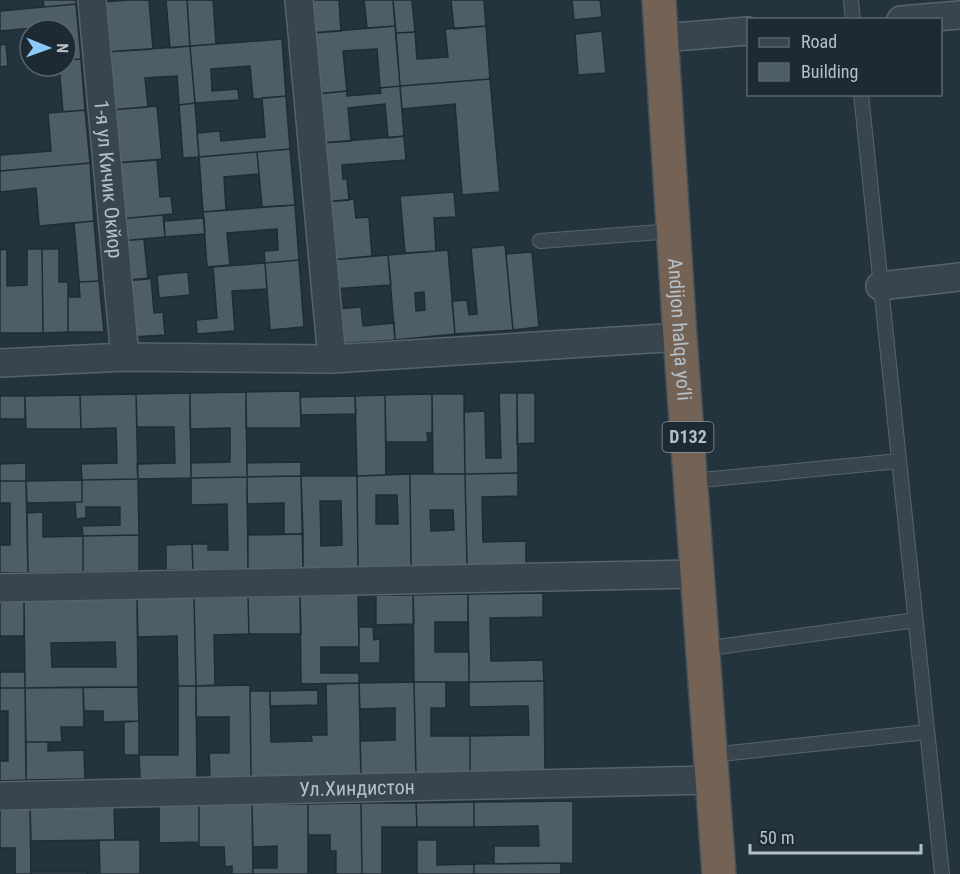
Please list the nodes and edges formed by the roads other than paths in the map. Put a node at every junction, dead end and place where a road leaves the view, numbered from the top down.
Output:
1 (92, 0) edge
2 (299, 0) edge
3 (659, 0) edge
4 (851, 0) edge
5 (960, 15) edge
6 (853, 18) edge
7 (925, 18) edge
8 (747, 31) edge
9 (662, 38) junction
10 (861, 96) edge
11 (674, 231) junction
12 (540, 241) dead end
13 (960, 277) edge
14 (880, 286) junction
15 (680, 337) junction
16 (125, 357) junction
17 (332, 359) junction
18 (0, 363) edge
19 (899, 461) junction
20 (691, 481) junction
21 (697, 574) junction
22 (0, 588) edge
23 (916, 620) junction
24 (703, 648) junction
25 (927, 732) junction
26 (712, 768) junction
27 (0, 796) edge
28 (715, 872) edge
29 (942, 874) edge

1 - 16 street, 1-я ул Кичик Окйор
2 - 17 street
3 - 9 highway, Andijon halqa yo‘li / D132
4 - 6 lane
5 - 7 street
8 - 9 street
9 - 11 highway, Andijon halqa yo‘li / D132
10 - 14 lane
11 - 12 lane
11 - 15 highway, Andijon halqa yo‘li / D132
13 - 14 street
14 - 19 lane
15 - 17 street
15 - 20 highway, Andijon halqa yo‘li / D132
16 - 17 street
16 - 18 street
19 - 20 lane
19 - 23 lane
20 - 21 highway, Andijon halqa yo‘li / D132
21 - 22 street
21 - 24 highway, Andijon halqa yo‘li / D132
23 - 24 lane
23 - 25 lane
24 - 26 highway, Andijon halqa yo‘li / D132
25 - 26 lane
25 - 29 lane
26 - 27 street, Ул.Хиндистон
26 - 28 highway, Andijon halqa yo‘li / D132

